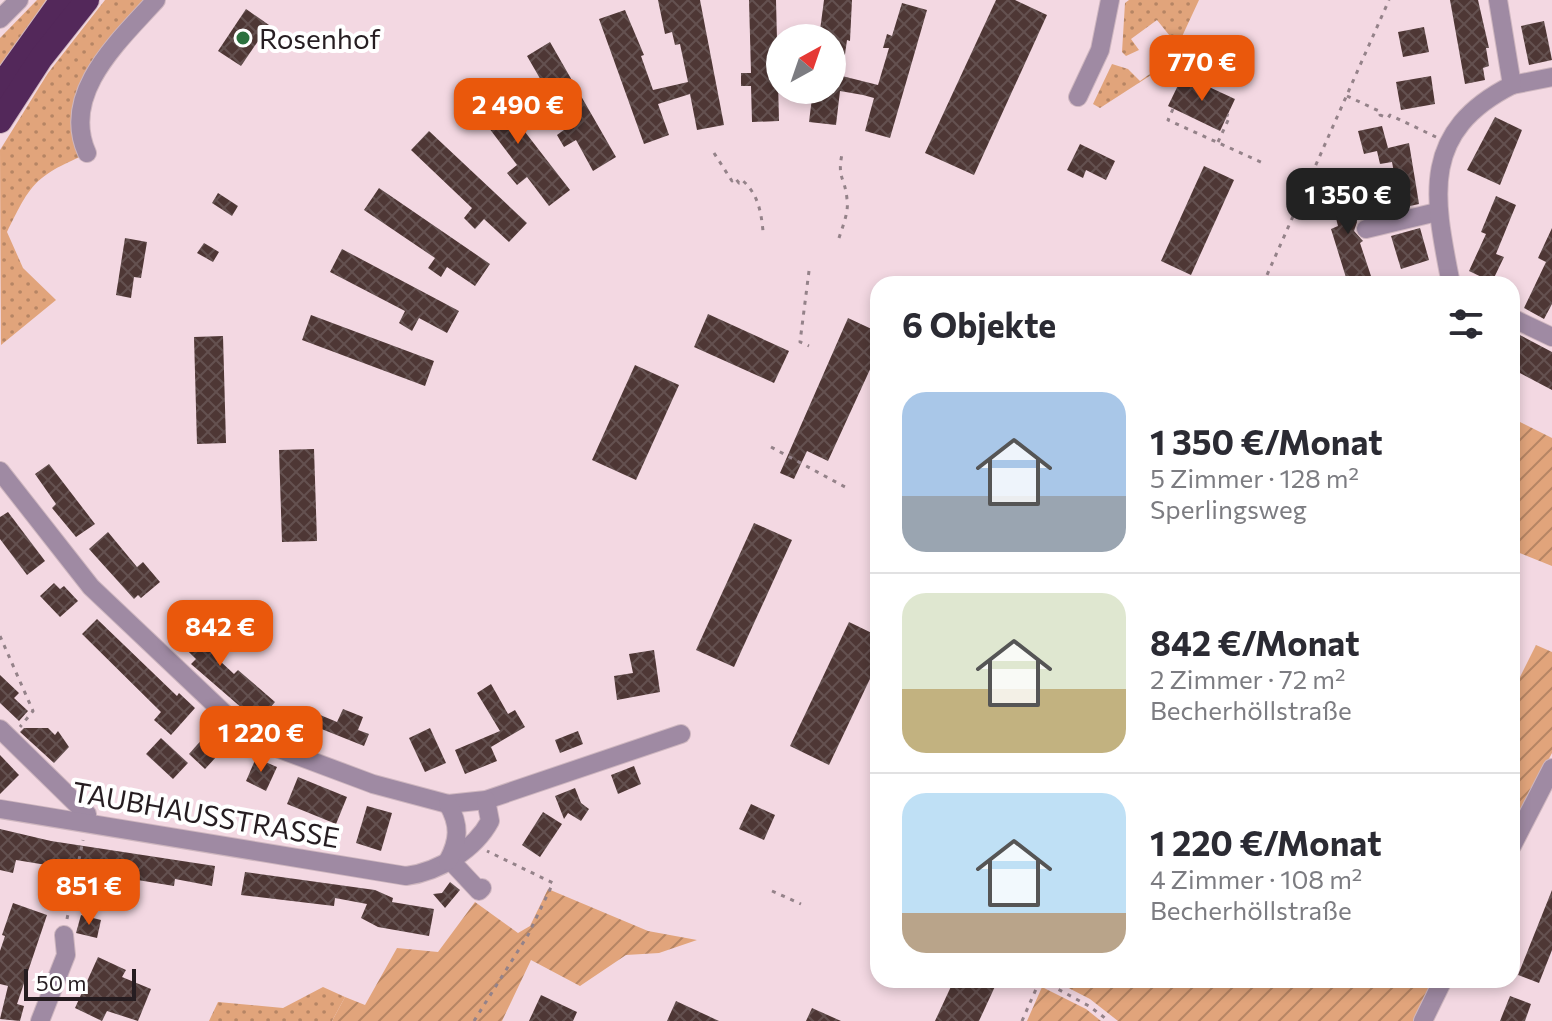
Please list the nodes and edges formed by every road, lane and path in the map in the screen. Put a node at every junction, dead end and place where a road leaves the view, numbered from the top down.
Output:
1 (19, 0) edge
2 (62, 0) edge
3 (87, 0) edge
4 (156, 0) edge
5 (1110, 0) edge
6 (1389, 0) edge
7 (1498, 0) edge
8 (0, 19) edge
9 (1552, 77) edge
10 (1512, 85) junction
11 (0, 87) edge
12 (1346, 96) junction
13 (1078, 97) dead end
14 (1173, 109) dead end
15 (1227, 115) dead end
16 (0, 121) edge
17 (1218, 143) junction
18 (1450, 144) junction
19 (87, 153) dead end
20 (714, 153) dead end
21 (842, 154) dead end
22 (1263, 163) dead end
23 (1437, 212) junction
24 (1366, 229) dead end
25 (763, 231) dead end
26 (839, 238) dead end
27 (809, 271) dead end
28 (1267, 276) edge
29 (1449, 276) edge
30 (1520, 321) edge
31 (1551, 333) edge
32 (809, 346) dead end
33 (771, 447) dead end
34 (0, 471) edge
35 (845, 487) dead end
36 (0, 636) edge
37 (33, 711) dead end
38 (0, 729) edge
39 (681, 734) dead end
40 (1552, 768) edge
41 (480, 802) junction
42 (448, 804) junction
43 (0, 809) edge
44 (86, 820) junction
45 (1520, 830) edge
46 (457, 852) junction
47 (482, 888) dead end
48 (772, 891) dead end
49 (801, 904) dead end
50 (64, 935) joint
51 (1036, 988) edge
52 (1055, 988) edge
53 (1439, 988) edge
54 (40, 1021) edge
55 (474, 1021) edge
56 (1022, 1021) edge
57 (1109, 1021) edge
58 (1423, 1021) edge

1 - 8 street
2 - 11 highway
3 - 16 highway
4 - 19 street
5 - 13 street
6 - 12 path
7 - 10 street
9 - 10 street
10 - 18 street
12 - 18 path
12 - 28 path
14 - 17 path
15 - 17 path
17 - 22 path
18 - 23 street
20 - 25 path
21 - 26 path
23 - 24 street
23 - 29 street
27 - 32 path
30 - 31 street
33 - 35 path
34 - 42 street
36 - 37 path
38 - 44 street
39 - 41 street
40 - 45 street
41 - 42 street
41 - 46 street
42 - 46 street
43 - 44 street, TAUBHAUSSTRASSE
44 - 46 street, TAUBHAUSSTRASSE
44 - 50 path
46 - 47 street
46 - 55 path
48 - 49 path
50 - 54 street
51 - 56 path
52 - 57 path
53 - 58 street

